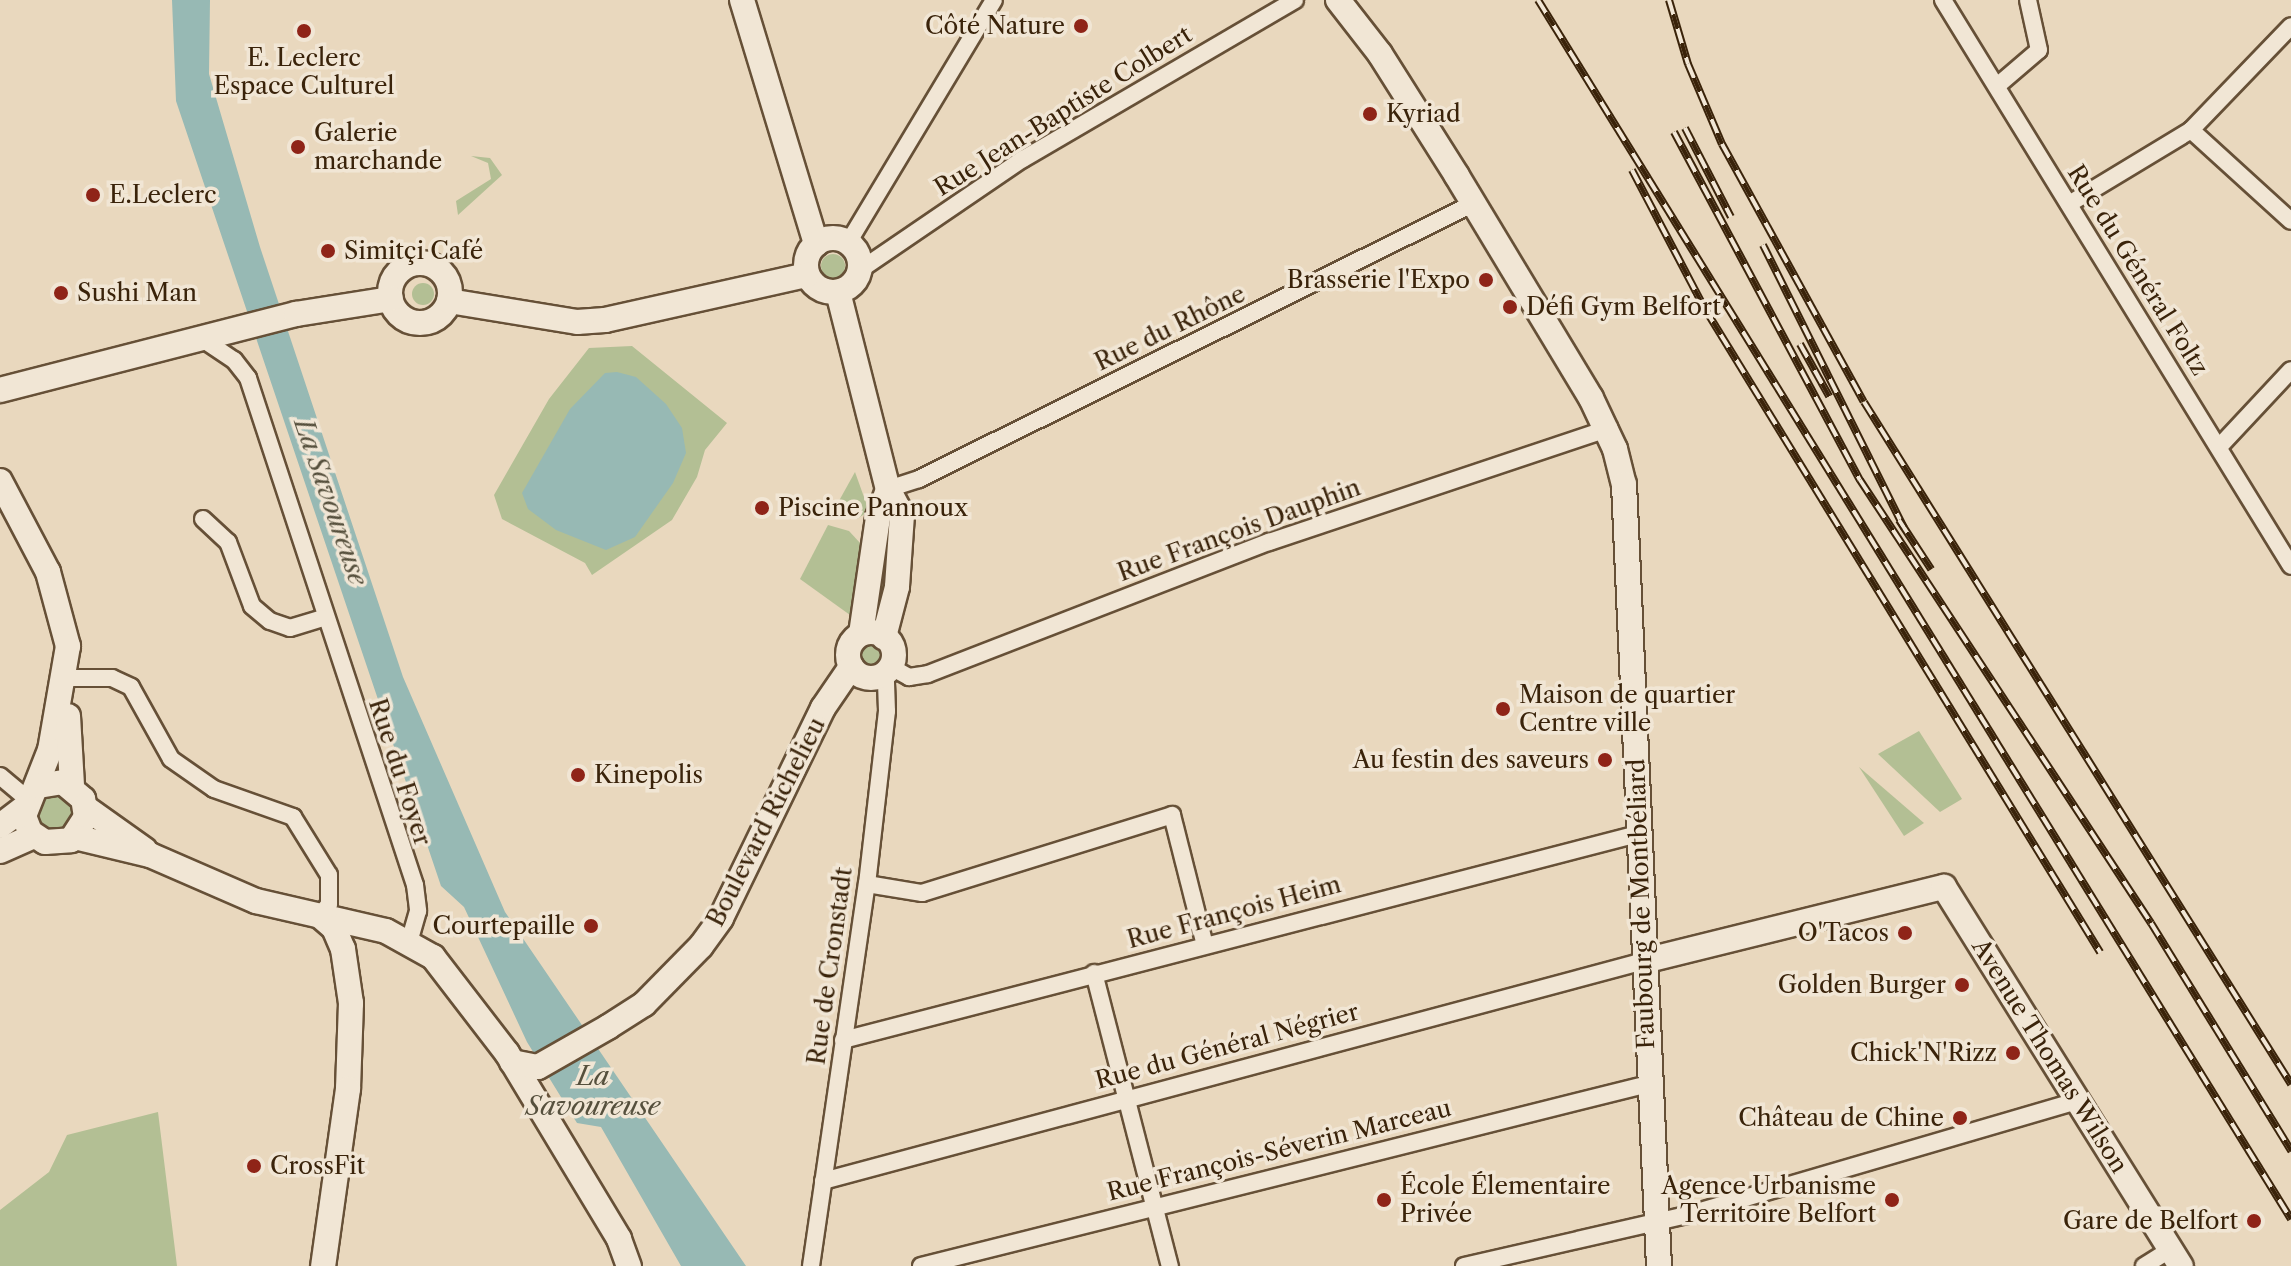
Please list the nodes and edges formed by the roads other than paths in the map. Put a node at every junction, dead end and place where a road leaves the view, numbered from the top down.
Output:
1 (742, 0) edge
2 (994, 0) edge
3 (1295, 0) edge
4 (1338, 0) edge
5 (1943, 0) edge
6 (2028, 0) edge
7 (2291, 26) edge
8 (1997, 86) junction
9 (2191, 130) junction
10 (1472, 204) junction
11 (2069, 204) junction
12 (2291, 221) edge
13 (848, 243) junction
14 (816, 244) junction
15 (860, 270) junction
16 (807, 275) junction
17 (838, 292) junction
18 (391, 299) junction
19 (449, 301) junction
20 (201, 338) junction
21 (2291, 370) edge
22 (0, 390) edge
23 (1609, 428) junction
24 (2219, 447) junction
25 (0, 481) edge
26 (888, 489) junction
27 (203, 519) dead end
28 (2291, 566) edge
29 (323, 618) junction
30 (873, 635) junction
31 (851, 667) junction
32 (888, 670) junction
33 (65, 678) junction
34 (0, 776) edge
35 (72, 786) junction
36 (29, 798) junction
37 (86, 808) junction
38 (0, 826) edge
39 (1638, 834) junction
40 (34, 836) junction
41 (75, 837) junction
42 (0, 851) edge
43 (150, 855) junction
44 (867, 884) junction
45 (320, 916) junction
46 (409, 942) junction
47 (1205, 945) junction
48 (1644, 961) junction
49 (348, 964) junction
50 (1094, 973) junction
51 (843, 1040) junction
52 (528, 1068) junction
53 (1648, 1084) junction
54 (1126, 1098) junction
55 (2078, 1101) junction
56 (823, 1181) junction
57 (1154, 1204) junction
58 (1658, 1221) junction
59 (2176, 1258) edge
60 (323, 1266) edge
61 (629, 1266) edge
62 (811, 1266) edge
63 (921, 1266) edge
64 (1170, 1266) edge
65 (1464, 1266) edge
66 (1659, 1266) edge
67 (2144, 1266) edge

1 - 14 main road
2 - 13 street
3 - 15 street, Rue Jean-Baptiste Colbert
4 - 10 main road, Faubourg de Montbéliard
5 - 8 street, Rue du Général Foltz
6 - 8 street
7 - 9 street
8 - 11 street, Rue du Général Foltz
9 - 11 street
9 - 12 street
10 - 23 main road, Faubourg de Montbéliard
10 - 26 street, Rue du Rhône
11 - 24 street, Rue du Général Foltz
13 - 14 main road
13 - 15 main road
14 - 16 main road
15 - 17 main road
16 - 17 main road
16 - 19 main road
17 - 26 main road
18 - 19 main road
18 - 19 main road
18 - 20 main road
20 - 22 main road
20 - 29 street, Rue du Foyer
21 - 24 street
23 - 32 street, Rue François Dauphin
23 - 39 main road, Faubourg de Montbéliard
24 - 28 street, Rue du Général Foltz
25 - 33 main road
26 - 30 main road
27 - 29 street
29 - 46 street, Rue du Foyer
30 - 31 main road
30 - 32 main road
31 - 32 main road
31 - 52 main road, Boulevard Richelieu
32 - 44 street, Rue de Cronstadt
33 - 35 main road
33 - 36 main road
33 - 45 street
34 - 36 street
35 - 36 main road
35 - 37 main road
36 - 38 main road
36 - 40 main road
37 - 41 main road
37 - 43 main road
39 - 47 street, Rue François Heim
39 - 48 main road, Faubourg de Montbéliard
40 - 41 main road
40 - 42 main road
41 - 43 main road
43 - 45 main road
44 - 47 street
44 - 51 street, Rue de Cronstadt
45 - 46 main road
45 - 49 main road
46 - 49 main road
46 - 52 main road
47 - 50 street, Rue François Heim
48 - 53 main road, Faubourg de Montbéliard
48 - 54 street, Rue du Général Négrier
48 - 55 main road, Avenue Thomas Wilson
49 - 60 main road
50 - 51 street, Rue François Heim
50 - 54 street
51 - 56 street, Rue de Cronstadt
52 - 61 main road
53 - 57 street, Rue François-Séverin Marceau
53 - 58 main road, Faubourg de Montbéliard
54 - 56 street, Rue du Général Négrier
54 - 57 street
55 - 58 street
55 - 59 main road, Avenue Thomas Wilson
56 - 62 street, Rue de Cronstadt
57 - 63 street, Rue François-Séverin Marceau
57 - 64 street
58 - 65 street
58 - 66 main road, Faubourg de Montbéliard
59 - 67 street

